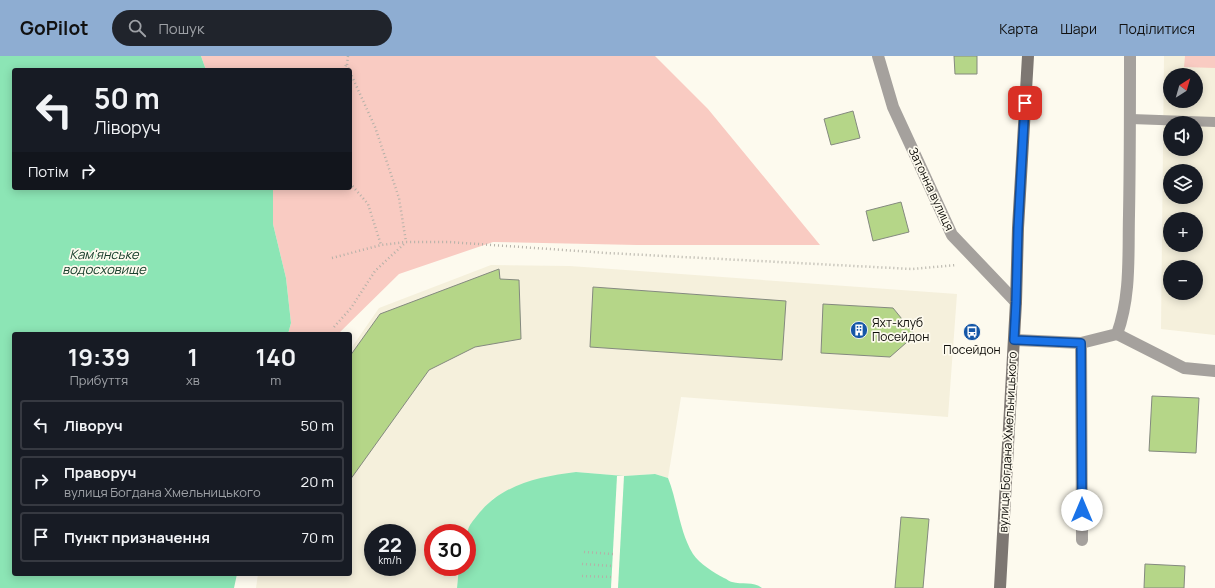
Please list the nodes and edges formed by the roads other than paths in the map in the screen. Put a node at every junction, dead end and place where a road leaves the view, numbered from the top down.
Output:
1 (878, 56) edge
2 (1028, 56) edge
3 (1130, 56) edge
4 (1130, 119) junction
5 (1215, 122) edge
6 (1016, 302) junction
7 (1117, 334) junction
8 (1014, 340) junction
9 (1081, 343) junction
10 (1215, 371) edge
11 (1082, 540) dead end
12 (1000, 588) edge

1 - 6 street, Затонна вулиця
2 - 6 main road, вулиця Богдана Хмельницького
3 - 4 street
4 - 5 lane
4 - 7 street
6 - 8 main road, вулиця Богдана Хмельницького
7 - 9 street
7 - 10 street
8 - 9 street
8 - 12 main road, вулиця Богдана Хмельницького
9 - 11 street

